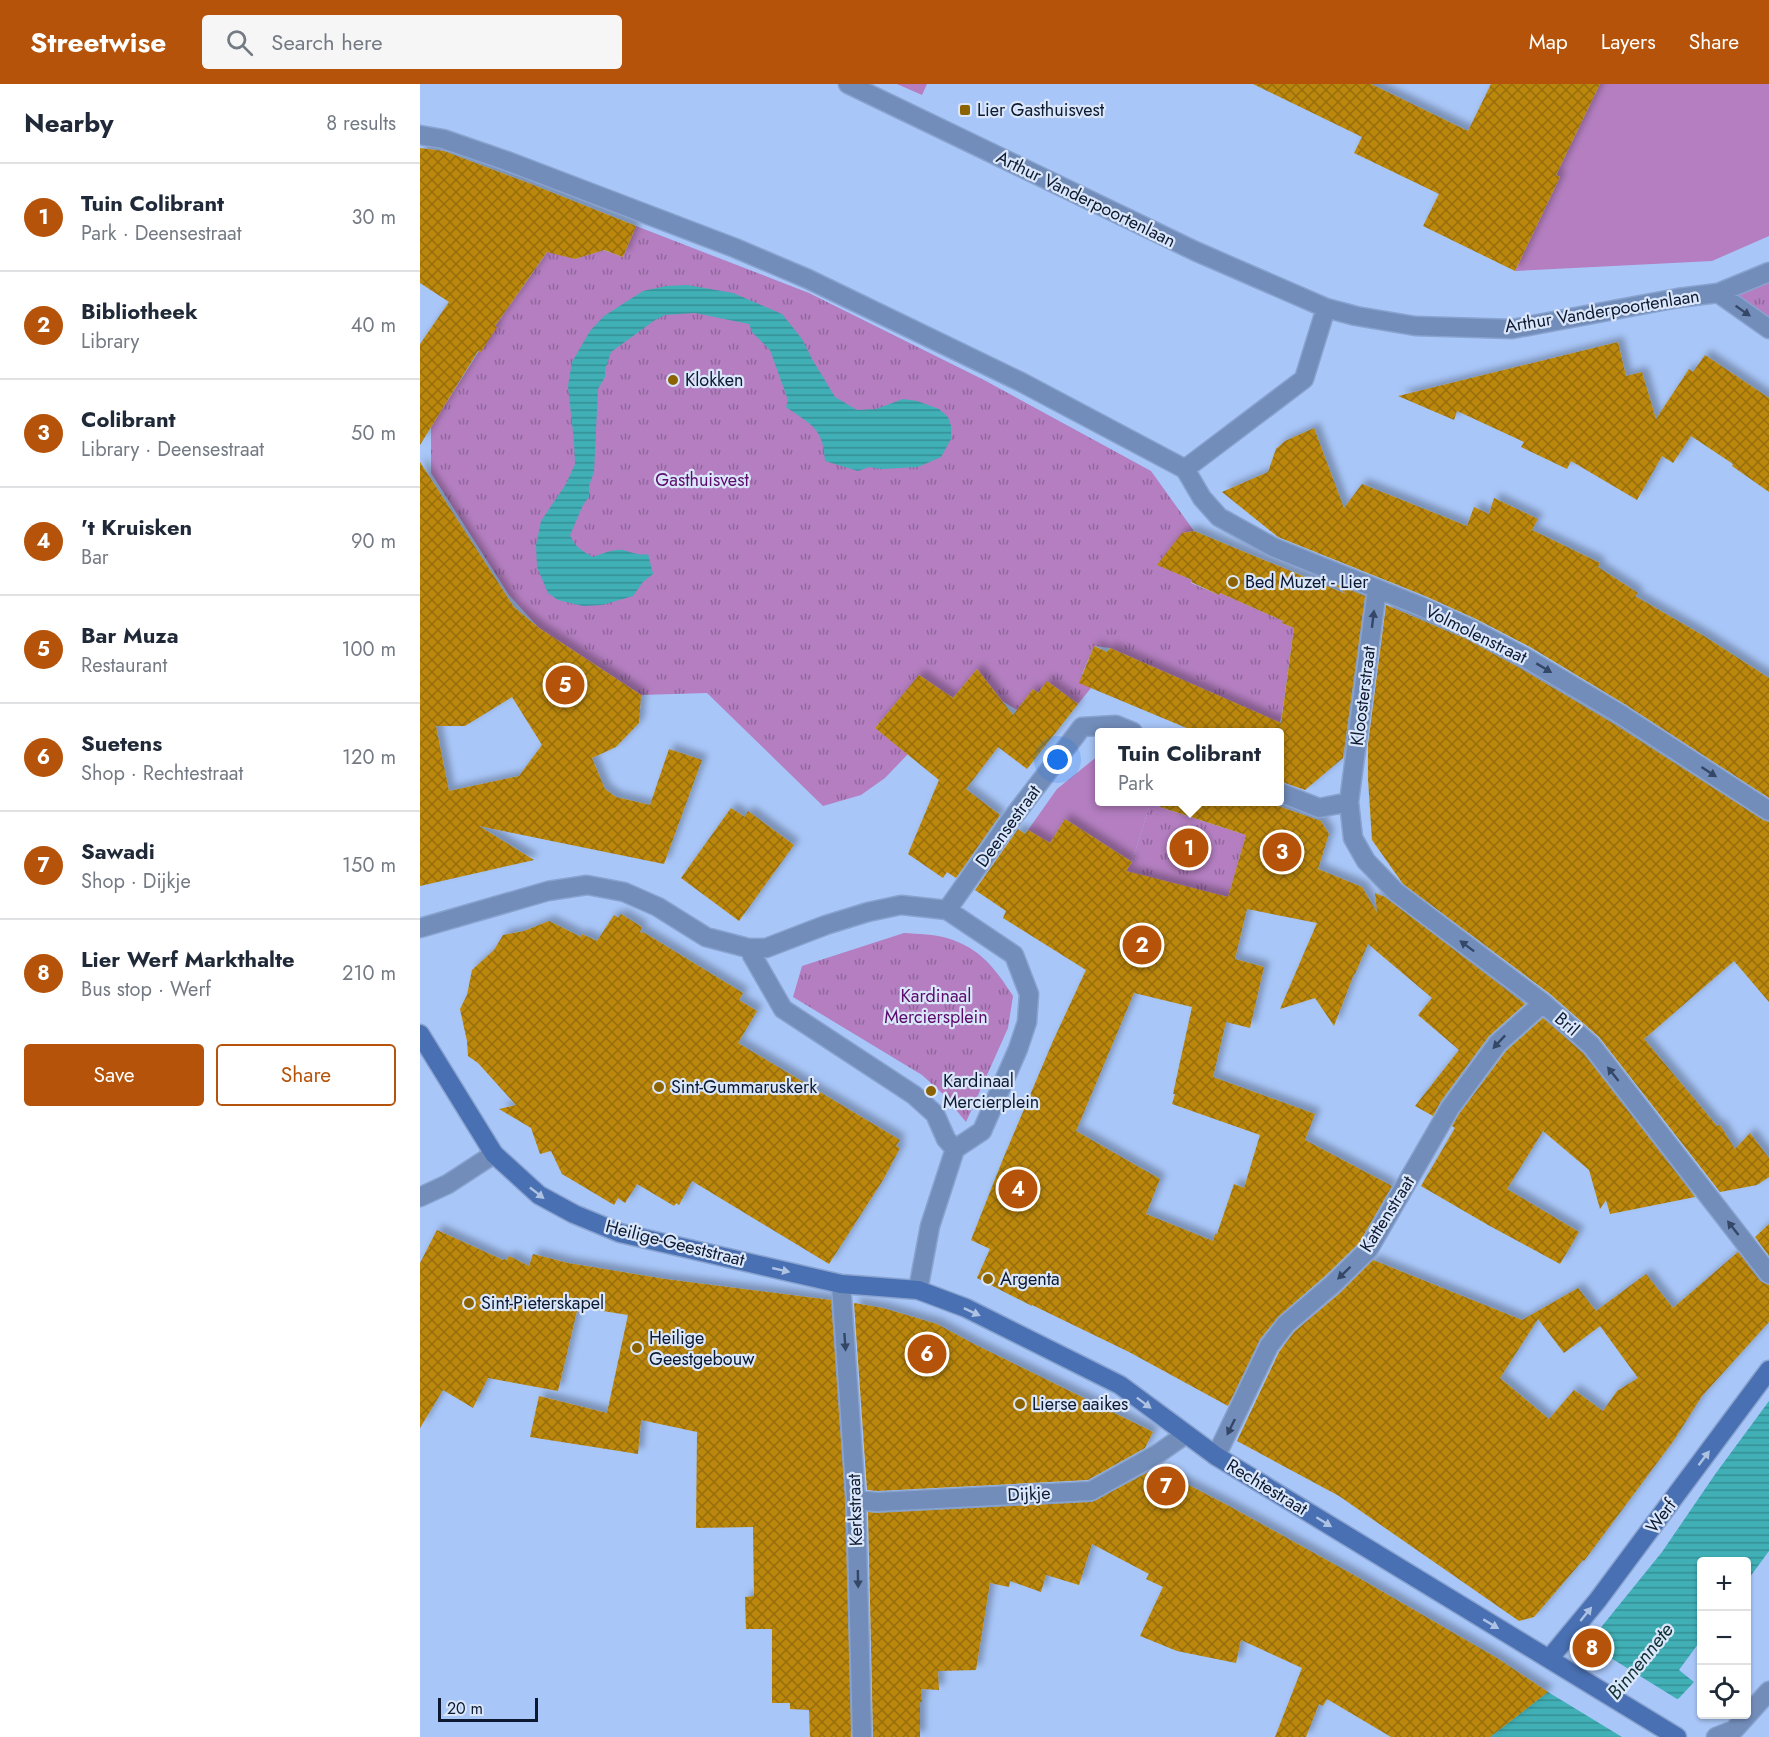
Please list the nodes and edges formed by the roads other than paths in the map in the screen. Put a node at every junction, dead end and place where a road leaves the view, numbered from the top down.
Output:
1 (848, 84) edge
2 (420, 135) edge
3 (1769, 273) edge
4 (1718, 293) junction
5 (1326, 308) junction
6 (1769, 328) edge
7 (1185, 469) junction
8 (1377, 589) junction
9 (1123, 728) edge
10 (1284, 794) edge
11 (1350, 802) junction
12 (1769, 811) edge
13 (947, 910) junction
14 (420, 928) edge
15 (748, 948) junction
16 (1543, 1003) junction
17 (420, 1034) edge
18 (955, 1149) junction
19 (494, 1154) junction
20 (420, 1197) edge
21 (1769, 1274) edge
22 (841, 1284) junction
23 (918, 1290) junction
24 (1769, 1370) edge
25 (1186, 1434) junction
26 (1216, 1456) junction
27 (856, 1500) junction
28 (1549, 1659) junction
29 (1769, 1691) edge
30 (862, 1737) edge
31 (1677, 1737) edge
32 (1716, 1737) edge

1 - 5 street, Arthur Vanderpoortenlaan
2 - 7 street
3 - 4 street, Arthur Vanderpoortenlaan
4 - 5 street, Arthur Vanderpoortenlaan
4 -> 6 street
5 - 7 street
7 - 8 street, Volmolenstraat
11 -> 8 street, Kloosterstraat
8 -> 12 street, Volmolenstraat
9 - 13 street, Deensestraat
10 - 11 street
16 -> 11 street, Bril
13 - 15 street
13 - 18 street
14 - 15 street
15 - 18 street
21 -> 16 street, Bril
16 -> 26 street, Kattenstraat
17 - 19 street, Heilige-Geeststraat
18 - 23 street
19 - 20 street
19 -> 22 street, Heilige-Geeststraat
22 - 23 street, Rechtestraat
22 -> 27 street, Kerkstraat
23 -> 25 street, Rechtestraat
28 -> 24 street, Werf
25 - 26 street, Rechtestraat
25 - 27 street, Dijkje
26 -> 28 street, Rechtestraat
27 -> 30 street, Kerkstraat
28 - 31 street, Rechtestraat
29 - 32 street

